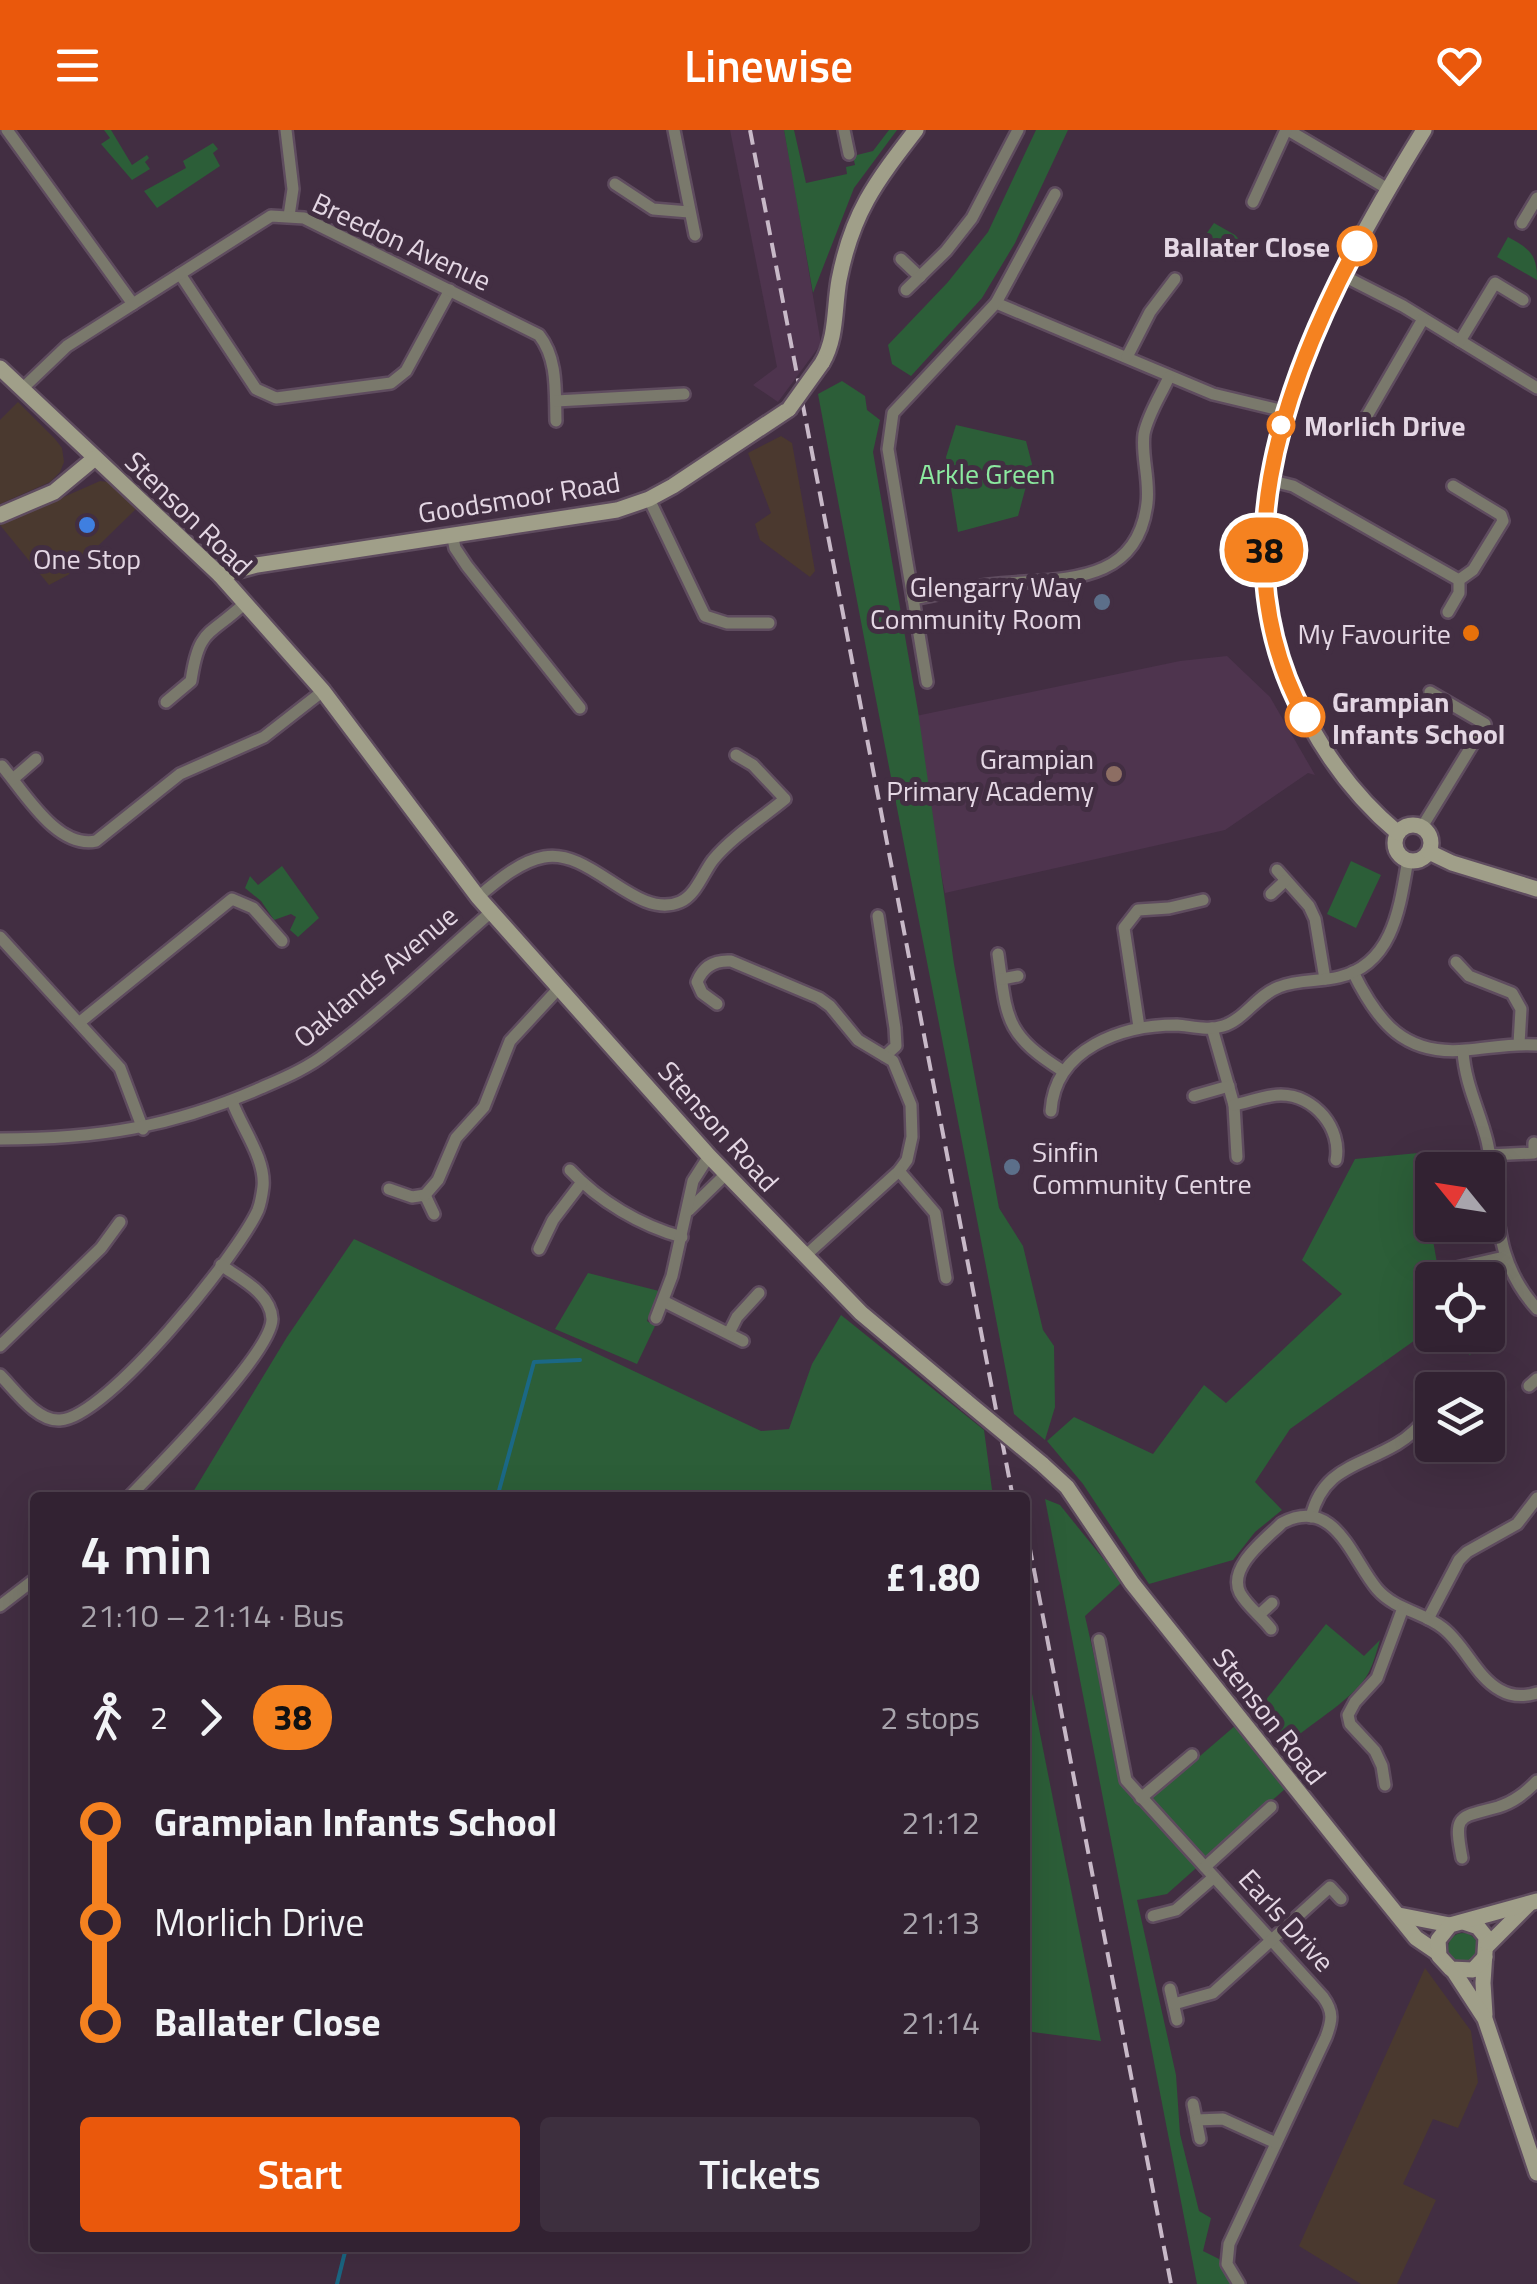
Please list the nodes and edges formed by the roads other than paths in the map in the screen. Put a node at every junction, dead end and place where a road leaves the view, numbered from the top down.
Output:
1 (8, 130) edge
2 (286, 130) edge
3 (674, 130) edge
4 (844, 130) edge
5 (916, 130) edge
6 (1018, 130) edge
7 (1287, 130) edge
8 (1424, 130) edge
9 (849, 154) dead end
10 (616, 184) dead end
11 (1388, 189) junction
12 (1055, 194) dead end
13 (1537, 198) edge
14 (1253, 202) dead end
15 (689, 212) junction
16 (289, 216) junction
17 (1522, 223) dead end
18 (695, 235) dead end
19 (901, 259) dead end
20 (180, 274) junction
21 (1342, 275) junction
22 (920, 276) junction
23 (1175, 279) dead end
24 (450, 290) junction
25 (906, 290) dead end
26 (1522, 300) dead end
27 (996, 302) junction
28 (133, 304) junction
29 (1423, 319) junction
30 (1460, 341) junction
31 (1126, 358) junction
32 (0, 368) edge
33 (1169, 378) junction
34 (22, 388) junction
35 (1537, 388) edge
36 (684, 394) dead end
37 (556, 401) junction
38 (1284, 411) junction
39 (556, 421) dead end
40 (1357, 433) dead end
41 (96, 458) junction
42 (1269, 480) junction
43 (1453, 486) dead end
44 (650, 499) junction
45 (0, 516) edge
46 (452, 534) junction
47 (220, 575) junction
48 (1459, 580) junction
49 (913, 599) junction
50 (245, 603) junction
51 (1448, 612) dead end
52 (770, 623) dead end
53 (927, 682) dead end
54 (323, 691) junction
55 (1430, 692) dead end
56 (166, 702) dead end
57 (580, 708) dead end
58 (736, 755) dead end
59 (36, 758) dead end
60 (2, 766) edge
61 (13, 779) junction
62 (1422, 827) junction
63 (1398, 833) junction
64 (1429, 852) junction
65 (1408, 859) junction
66 (1276, 870) dead end
67 (1285, 881) junction
68 (1537, 889) edge
69 (1271, 894) dead end
70 (478, 897) junction
71 (1204, 900) dead end
72 (490, 912) junction
73 (878, 916) dead end
74 (0, 938) edge
75 (282, 941) dead end
76 (998, 954) dead end
77 (1456, 962) dead end
78 (1353, 972) junction
79 (1018, 976) dead end
80 (1002, 979) junction
81 (1325, 979) junction
82 (559, 988) junction
83 (716, 1004) dead end
84 (80, 1022) junction
85 (1138, 1028) junction
86 (1212, 1028) junction
87 (1519, 1044) junction
88 (1537, 1046) edge
89 (1464, 1051) junction
90 (885, 1056) junction
91 (1063, 1072) junction
92 (1228, 1086) junction
93 (1194, 1096) dead end
94 (232, 1101) junction
95 (1234, 1105) junction
96 (1051, 1111) dead end
97 (143, 1129) junction
98 (0, 1138) edge
99 (1534, 1143) dead end
100 (1489, 1152) edge
101 (1505, 1154) edge
102 (709, 1156) junction
103 (1237, 1158) dead end
104 (1336, 1160) dead end
105 (570, 1170) dead end
106 (899, 1171) junction
107 (726, 1174) junction
108 (582, 1182) junction
109 (389, 1189) dead end
110 (425, 1195) junction
111 (689, 1210) junction
112 (434, 1214) dead end
113 (120, 1222) dead end
114 (682, 1237) junction
115 (1501, 1242) edge
116 (537, 1248) dead end
117 (805, 1256) junction
118 (1504, 1257) junction
119 (1482, 1262) edge
120 (221, 1264) junction
121 (946, 1278) dead end
122 (759, 1293) dead end
123 (663, 1301) junction
124 (1537, 1309) edge
125 (656, 1318) dead end
126 (729, 1333) junction
127 (744, 1341) dead end
128 (0, 1346) edge
129 (0, 1375) edge
130 (1415, 1428) edge
131 (133, 1492) edge
132 (1537, 1498) edge
133 (1310, 1517) junction
134 (30, 1584) edge
135 (1272, 1603) dead end
136 (0, 1606) edge
137 (1402, 1608) junction
138 (1260, 1614) junction
139 (1428, 1619) junction
140 (1272, 1629) dead end
141 (1099, 1640) dead end
142 (1120, 1650) dead end
143 (1104, 1657) junction
144 (1537, 1692) edge
145 (1192, 1755) dead end
146 (1537, 1782) edge
147 (1385, 1785) dead end
148 (1142, 1798) junction
149 (1271, 1808) dead end
150 (1457, 1836) junction
151 (1443, 1837) dead end
152 (1462, 1858) dead end
153 (1210, 1872) junction
154 (1341, 1899) dead end
155 (1534, 1901) edge
156 (1399, 1915) junction
157 (1153, 1916) dead end
158 (1456, 1923) junction
159 (1271, 1940) junction
160 (1486, 1951) junction
161 (1438, 1954) junction
162 (1453, 1970) junction
163 (1170, 1989) dead end
164 (1174, 2004) junction
165 (1485, 2018) junction
166 (1176, 2020) dead end
167 (1192, 2104) dead end
168 (1196, 2120) junction
169 (1200, 2139) dead end
170 (1276, 2144) junction
171 (1537, 2173) edge
172 (1238, 2284) edge

1 - 28 street
2 - 16 street
3 - 15 street
4 - 9 street
5 - 44 street, Goodsmoor Road, bridge
6 - 22 street
7 - 11 street
7 - 14 street
8 - 11 street
10 - 15 street
11 - 21 street
12 - 27 street
13 - 17 street
15 - 18 street
16 - 20 street, Breedon Avenue
16 - 24 street, Breedon Avenue
19 - 22 street
20 - 24 street
20 - 28 street, Breedon Avenue
21 - 29 street
21 - 38 street
22 - 25 street
23 - 31 street
24 - 37 street, Breedon Avenue
26 - 30 street
27 - 31 street
27 - 49 street
28 - 34 street, Breedon Avenue
29 - 30 street
29 - 40 street
30 - 35 street
31 - 33 street
32 - 34 street, Stenson Road
33 - 38 street
33 - 49 street
34 - 41 street, Stenson Road
36 - 37 street
37 - 39 street, Breedon Avenue
38 - 42 street
41 - 45 street
41 - 47 street, Stenson Road
42 - 48 street
42 - 63 street
43 - 48 street
44 - 46 street, Goodsmoor Road
44 - 52 street
46 - 47 street, Goodsmoor Road
46 - 57 street
47 - 50 street, Stenson Road
48 - 51 street
49 - 53 street
50 - 54 street, Stenson Road
50 - 56 street
54 - 61 street
54 - 70 street, Stenson Road
55 - 62 street
58 - 70 street
59 - 61 street
60 - 61 street
62 - 63 street
62 - 64 street
63 - 65 street
64 - 65 street
64 - 68 street
65 - 78 street
66 - 67 street
67 - 69 street
67 - 81 street
70 - 72 street, Stenson Road
71 - 85 street
72 - 82 street, Stenson Road
72 - 94 street, Oaklands Avenue
73 - 90 street
74 - 84 street
75 - 84 street
76 - 80 street
77 - 87 street
78 - 81 street
78 - 89 street
79 - 80 street
80 - 91 street
81 - 86 street
82 - 102 street, Stenson Road
82 - 110 street
83 - 90 street
84 - 97 street
85 - 86 street
85 - 91 street
86 - 92 street
87 - 88 street
87 - 89 street
89 - 100 street
90 - 106 street
91 - 96 street
92 - 93 street
92 - 95 street
94 - 97 street, Oaklands Avenue
94 - 120 street
95 - 103 street
95 - 104 street
97 - 98 street, Oaklands Avenue
99 - 101 street
102 - 107 street, Stenson Road
102 - 111 street
105 - 108 street
106 - 117 street
106 - 121 street
107 - 111 street
107 - 117 street, Stenson Road
108 - 114 street
108 - 116 street
109 - 110 street
110 - 112 street
111 - 114 street
113 - 128 street
114 - 123 street
115 - 118 street
117 - 156 street, Stenson Road, bridge
118 - 119 street
118 - 124 street
120 - 129 street
120 - 131 street
122 - 126 street
123 - 125 street
123 - 126 street
126 - 127 street
130 - 133 street
132 - 139 street
133 - 137 street
133 - 138 street
134 - 136 street
135 - 138 street
137 - 139 street
137 - 147 street
138 - 140 street
139 - 144 street
141 - 143 street, Earls Drive
142 - 143 street
143 - 148 street, Earls Drive
145 - 148 street
146 - 150 street
148 - 153 street, Earls Drive
149 - 153 street
150 - 151 street
150 - 152 street
153 - 157 street
153 - 159 street, Earls Drive
154 - 159 street
155 - 158 street
155 - 160 street
156 - 158 street
156 - 161 street, Stenson Road
158 - 160 street
158 - 161 street
159 - 164 street
159 - 170 street, Earls Drive
160 - 162 street
160 - 165 street
161 - 162 street
162 - 165 street
163 - 164 street
164 - 166 street
165 - 171 street
167 - 168 street
168 - 169 street
168 - 170 street
170 - 172 street, Earls Drive

